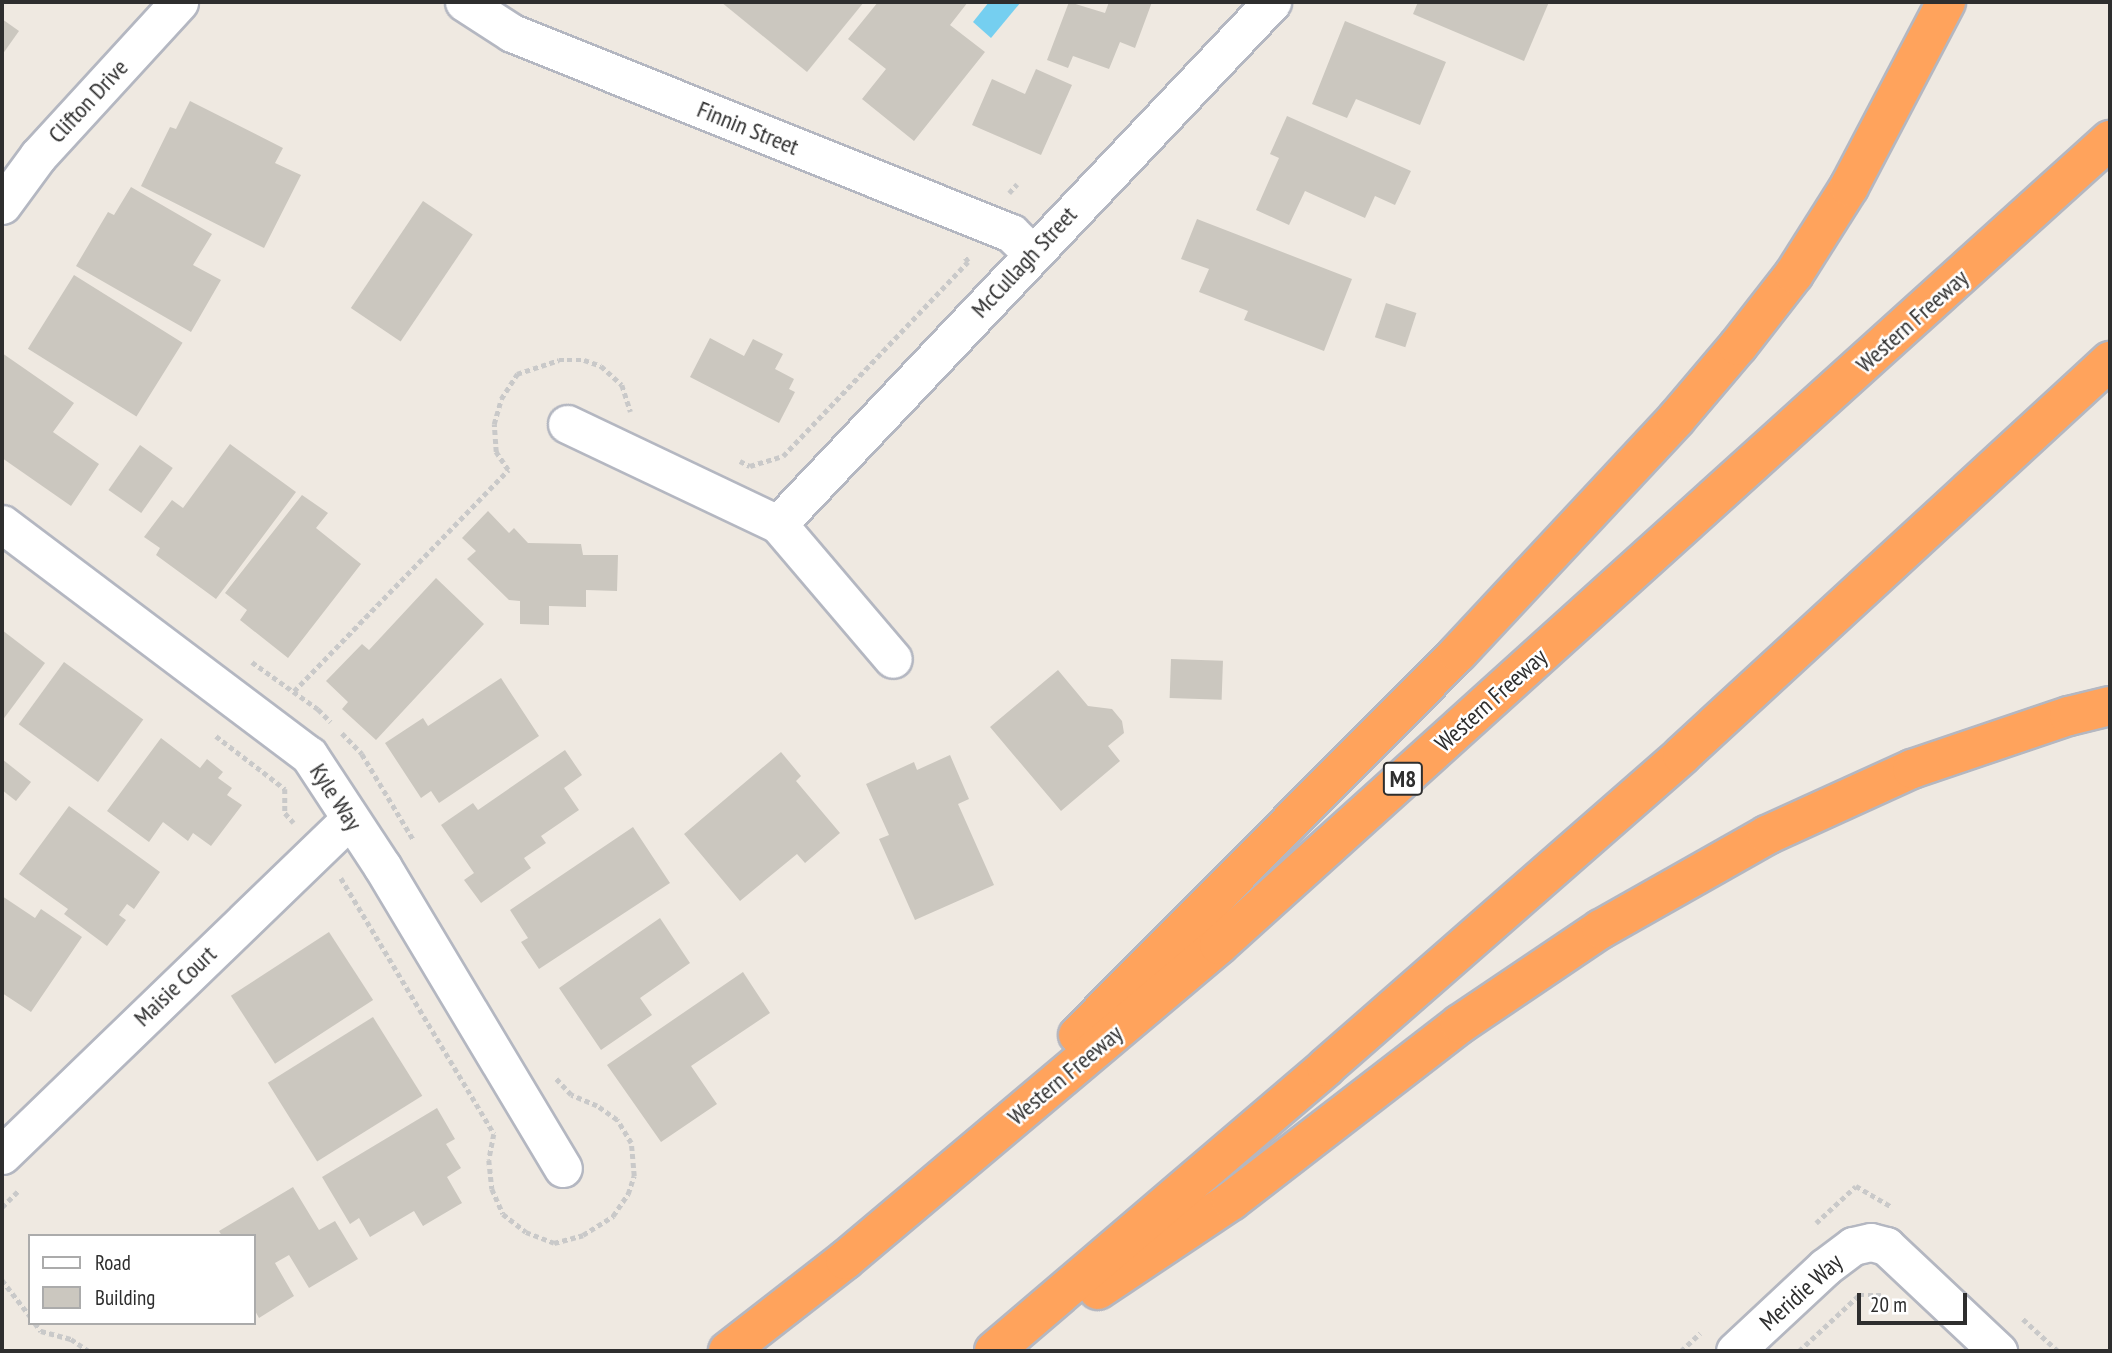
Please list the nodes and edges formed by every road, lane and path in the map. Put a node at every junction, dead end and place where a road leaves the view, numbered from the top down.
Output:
1 (179, 2) edge
2 (464, 2) edge
3 (1272, 2) edge
4 (1946, 2) edge
5 (2110, 140) edge
6 (2, 205) edge
7 (1032, 253) junction
8 (2110, 361) edge
9 (567, 424) dead end
10 (2, 524) edge
11 (778, 524) junction
12 (893, 659) dead end
13 (2110, 706) edge
14 (350, 819) junction
15 (2, 1155) edge
16 (563, 1168) dead end
17 (845, 1260) junction
18 (2, 1280) edge
19 (1932, 1289) junction
20 (28, 1313) edge
21 (36, 1325) edge
22 (89, 1351) edge
23 (728, 1351) edge
24 (994, 1351) edge
25 (1006, 1351) edge
26 (1735, 1351) edge
27 (1799, 1351) edge
28 (1998, 1351) edge

1 - 6 street, Clifton Drive
2 - 7 street, Finnin Street
3 - 7 street, McCullagh Street
4 - 17 highway
5 - 17 highway, Western Freeway / M8
7 - 11 street, McCullagh Street
8 - 24 highway
9 - 11 street
10 - 14 street, Kyle Way
11 - 12 street
13 - 25 highway
14 - 15 street, Maisie Court
14 - 16 street, Kyle Way
17 - 23 highway, Western Freeway / M8
18 - 20 path
19 - 26 street, Meridie Way
19 - 27 path
19 - 28 street, Meridie Way
21 - 22 path

